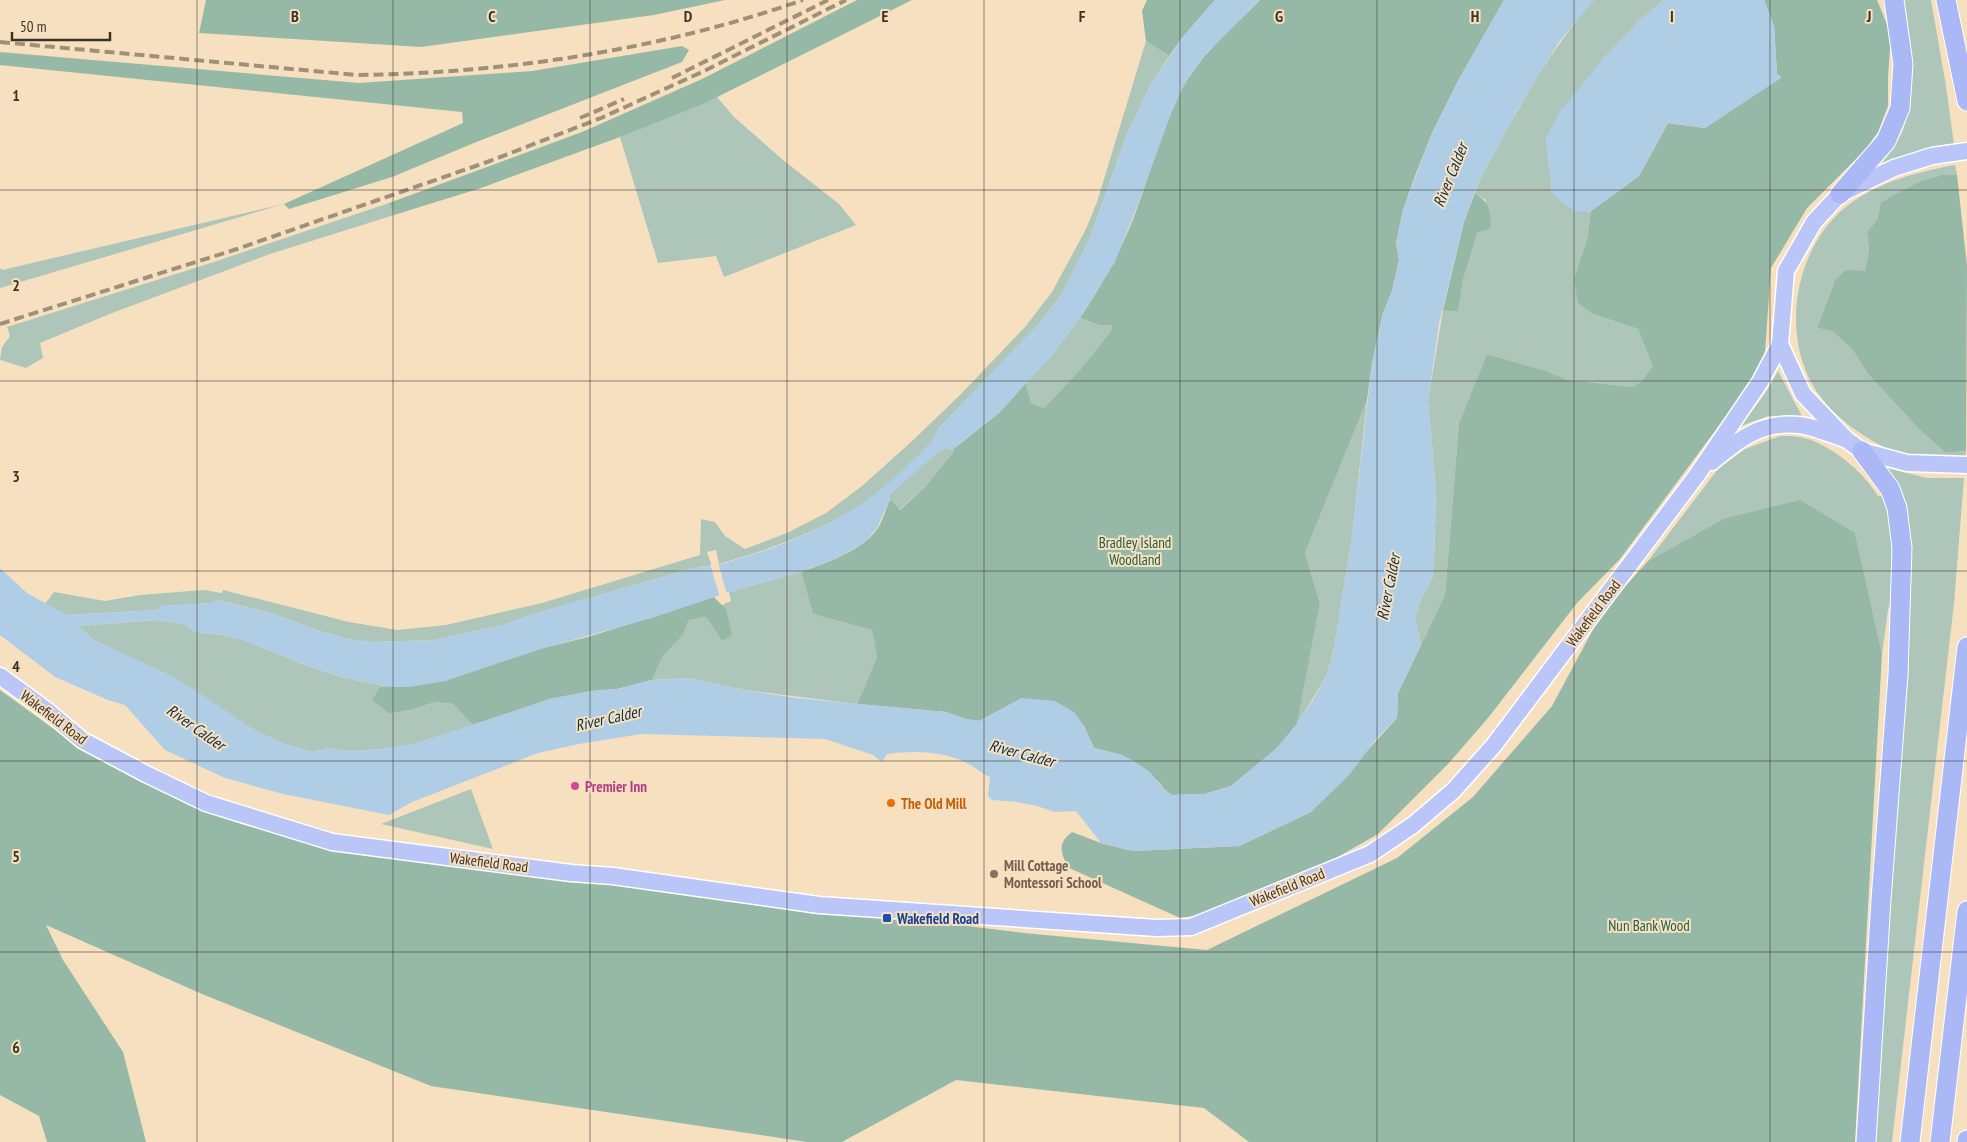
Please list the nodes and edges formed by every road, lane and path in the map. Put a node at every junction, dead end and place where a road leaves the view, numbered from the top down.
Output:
1 (1894, 0) edge
2 (1946, 0) edge
3 (1967, 100) edge
4 (1967, 152) edge
5 (1840, 194) junction
6 (1780, 344) junction
7 (1846, 440) junction
8 (1862, 451) junction
9 (1967, 465) edge
10 (1697, 475) junction
11 (1967, 647) edge
12 (0, 676) edge
13 (1967, 911) edge
14 (1866, 1142) edge
15 (1910, 1142) edge
16 (1940, 1142) edge

1 - 5 highway
2 - 3 highway
4 - 5 highway
5 - 6 highway
6 - 7 highway
6 - 10 highway, Wakefield Road
7 - 8 highway
7 - 10 highway, Wakefield Road
8 - 9 highway
8 - 14 highway
10 - 12 highway, Wakefield Road
11 - 15 highway
13 - 16 highway

